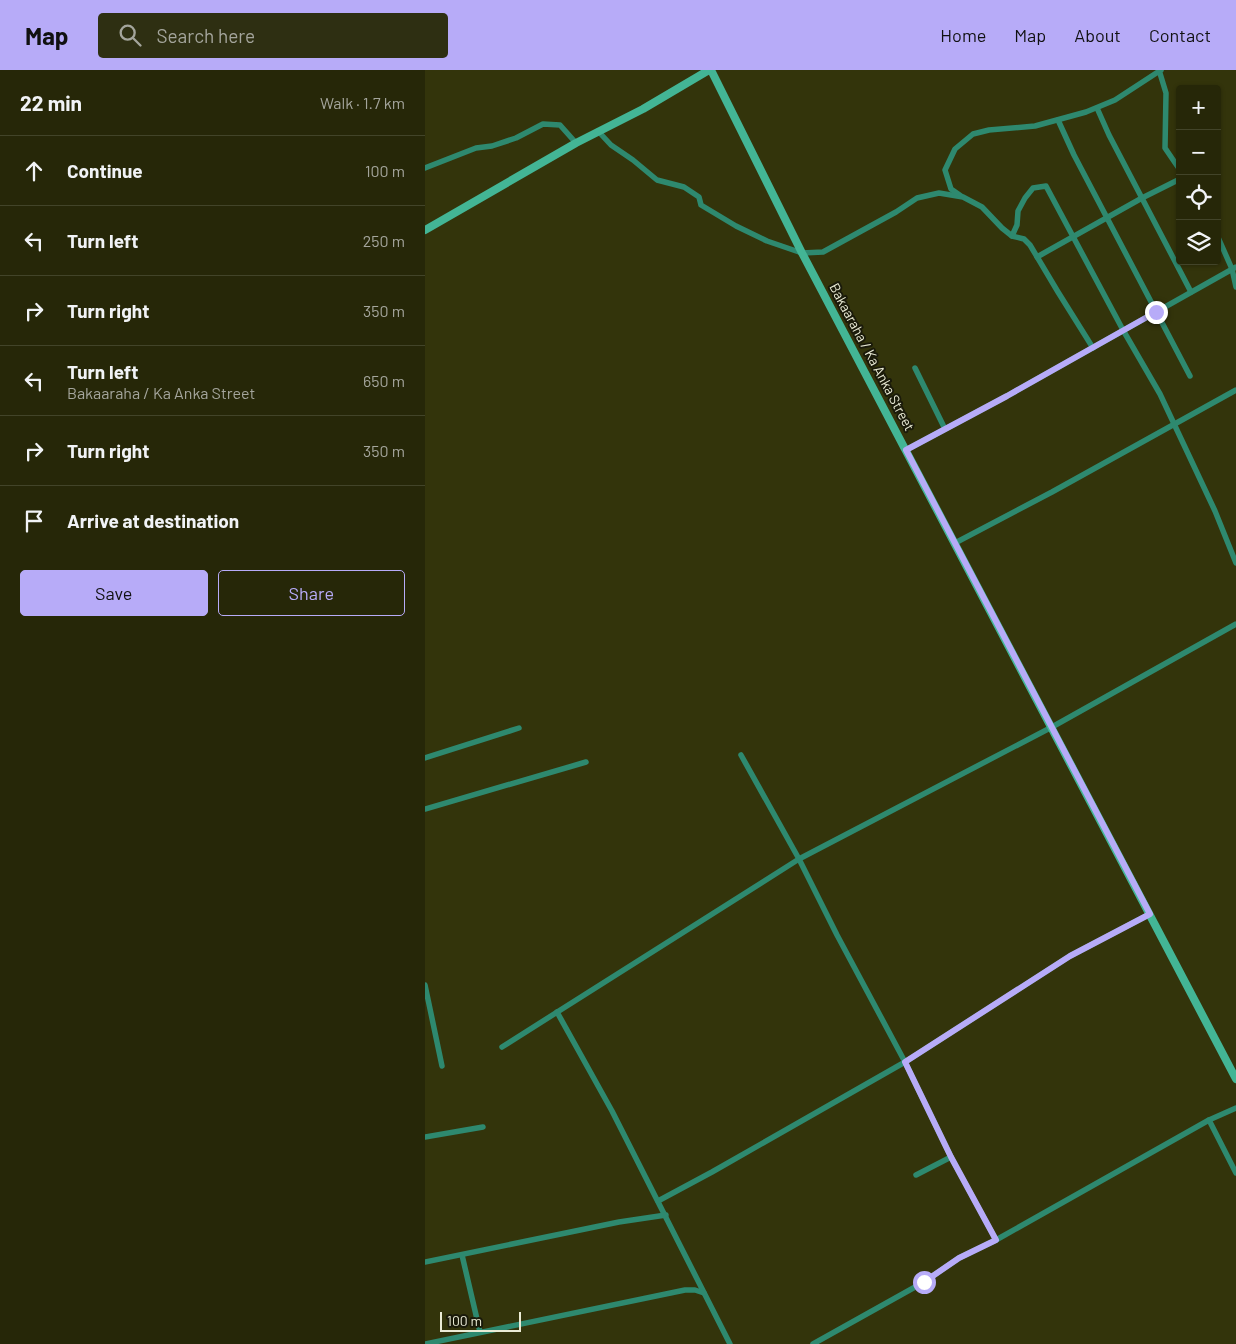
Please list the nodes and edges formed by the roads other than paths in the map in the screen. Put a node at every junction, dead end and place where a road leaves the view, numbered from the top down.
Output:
1 (710, 70) edge
2 (1160, 70) edge
3 (1097, 108) junction
4 (1058, 120) junction
5 (598, 131) junction
6 (576, 143) junction
7 (1176, 164) edge
8 (425, 168) edge
9 (1176, 181) edge
10 (963, 197) junction
11 (1142, 198) junction
12 (1107, 218) junction
13 (425, 230) edge
14 (1012, 236) junction
15 (1072, 237) junction
16 (1221, 243) edge
17 (802, 253) junction
18 (1037, 257) junction
19 (1234, 268) edge
20 (1236, 287) edge
21 (1191, 292) junction
22 (1156, 312) junction
23 (1123, 330) junction
24 (1093, 348) junction
25 (915, 368) dead end
26 (1190, 376) dead end
27 (1236, 390) edge
28 (1173, 425) junction
29 (945, 429) junction
30 (906, 450) junction
31 (955, 543) junction
32 (1236, 564) edge
33 (1236, 624) edge
34 (1052, 727) junction
35 (519, 728) dead end
36 (741, 755) dead end
37 (425, 758) edge
38 (586, 762) dead end
39 (425, 809) edge
40 (799, 859) junction
41 (1150, 914) junction
42 (425, 985) edge
43 (557, 1012) junction
44 (503, 1046) dead end
45 (905, 1062) junction
46 (442, 1066) dead end
47 (1236, 1079) edge
48 (1236, 1108) edge
49 (1209, 1120) junction
50 (483, 1127) dead end
51 (425, 1137) edge
52 (951, 1157) junction
53 (1236, 1173) edge
54 (916, 1175) dead end
55 (658, 1201) junction
56 (665, 1215) junction
57 (996, 1240) junction
58 (462, 1255) junction
59 (425, 1262) edge
60 (704, 1293) junction
61 (480, 1332) junction
62 (425, 1344) edge
63 (730, 1344) edge
64 (813, 1344) edge

1 - 5 street
1 - 17 street, Bakaaraha / Ka Anka Street
2 - 3 street
2 - 7 street
3 - 4 street
3 - 11 street
4 - 10 street
4 - 12 street
5 - 6 street
5 - 17 street
6 - 8 street
6 - 13 street
9 - 11 street
10 - 14 street
10 - 17 street
11 - 12 street
11 - 21 street
12 - 15 street
12 - 22 street
14 - 15 street
14 - 18 street
15 - 18 street
15 - 23 street
16 - 19 street
17 - 30 street, Bakaaraha / Ka Anka Street
18 - 24 street
19 - 20 street
19 - 21 street
21 - 22 street
22 - 23 street
22 - 26 street
23 - 24 street
23 - 28 street
24 - 29 street
25 - 29 street
27 - 28 street
28 - 31 street
28 - 32 street
29 - 30 street
30 - 31 street, Bakaaraha / Ka Anka Street
31 - 34 street, Bakaaraha / Ka Anka Street
33 - 34 street
34 - 40 street
34 - 41 street, Bakaaraha / Ka Anka Street
35 - 37 street
36 - 40 street
38 - 39 street
40 - 43 street
40 - 45 street
41 - 45 street
41 - 47 street, Bakaaraha / Ka Anka Street
42 - 46 street
43 - 44 street
43 - 55 street
45 - 52 street
45 - 55 street
48 - 49 street
49 - 53 street
49 - 57 street
50 - 51 street
52 - 54 street
52 - 57 street
55 - 56 street
56 - 58 street
56 - 60 street
57 - 64 street
58 - 59 street
58 - 61 street
60 - 61 street
60 - 63 street
61 - 62 street

